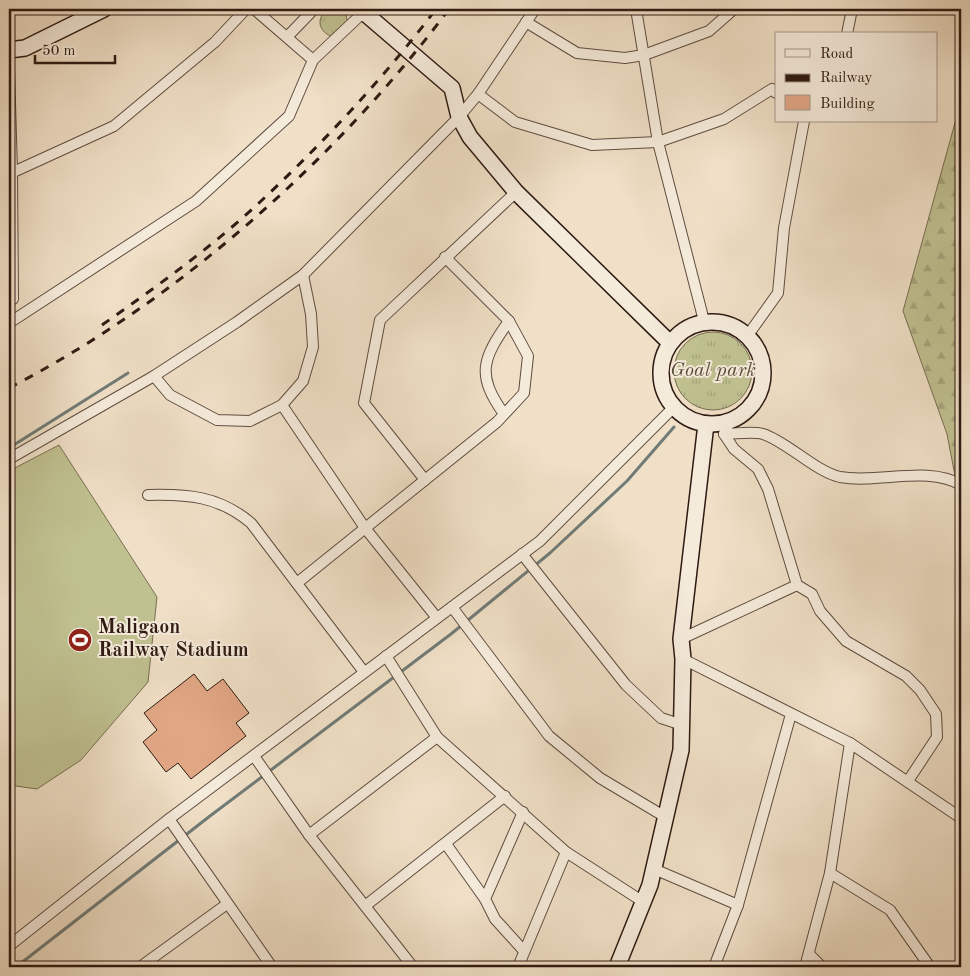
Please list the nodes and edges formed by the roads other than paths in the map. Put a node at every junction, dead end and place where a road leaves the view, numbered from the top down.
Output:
1 (104, 9) edge
2 (246, 9) edge
3 (254, 9) edge
4 (314, 9) edge
5 (535, 9) edge
6 (636, 9) edge
7 (734, 9) edge
8 (852, 9) edge
9 (364, 10) edge
10 (526, 22) junction
11 (847, 32) edge
12 (287, 37) junction
13 (9, 50) edge
14 (644, 55) junction
15 (313, 60) junction
16 (9, 68) edge
17 (775, 92) edge
18 (478, 94) junction
19 (459, 118) junction
20 (803, 122) edge
21 (658, 142) junction
22 (11, 173) edge
23 (516, 192) junction
24 (446, 257) junction
25 (303, 274) junction
26 (13, 299) dead end
27 (509, 321) junction
28 (704, 322) junction
29 (9, 323) edge
30 (748, 335) junction
31 (670, 343) junction
32 (154, 376) junction
33 (282, 405) junction
34 (674, 407) junction
35 (504, 414) junction
36 (706, 424) junction
37 (727, 428) junction
38 (9, 459) edge
39 (425, 480) junction
40 (961, 485) edge
41 (148, 495) dead end
42 (365, 528) junction
43 (522, 554) junction
44 (297, 583) junction
45 (797, 585) junction
46 (452, 607) junction
47 (437, 618) junction
48 (682, 639) junction
49 (386, 656) junction
50 (683, 659) junction
51 (364, 672) junction
52 (791, 714) junction
53 (682, 725) junction
54 (437, 737) junction
55 (850, 743) junction
56 (254, 756) junction
57 (908, 781) junction
58 (505, 796) junction
59 (523, 812) junction
60 (667, 818) junction
61 (961, 818) edge
62 (169, 819) junction
63 (309, 835) junction
64 (446, 844) junction
65 (566, 852) junction
66 (654, 869) junction
67 (830, 873) junction
68 (485, 899) junction
69 (645, 903) junction
70 (227, 904) junction
71 (738, 905) junction
72 (365, 906) junction
73 (9, 946) edge
74 (524, 951) junction
75 (810, 954) junction
76 (140, 967) edge
77 (272, 967) edge
78 (413, 967) edge
79 (518, 967) edge
80 (617, 967) edge
81 (714, 967) edge
82 (804, 967) edge
83 (822, 967) edge
84 (930, 967) edge

1 - 13 street
2 - 22 street
3 - 12 street
4 - 12 street
5 - 10 street
6 - 14 street
7 - 14 street
8 - 11 street
9 - 15 street
9 - 19 street
10 - 14 street
10 - 18 street
12 - 15 street
14 - 21 street
15 - 29 street
16 - 22 street
17 - 21 street
18 - 19 street
18 - 21 street
19 - 23 street
19 - 25 street
20 - 30 street
21 - 28 street
22 - 26 street
23 - 24 street
23 - 31 street
24 - 27 street
24 - 39 street
25 - 32 street
25 - 33 street
27 - 35 street
27 - 35 street
28 - 30 street
28 - 31 street
30 - 37 street
31 - 34 street
32 - 33 street
32 - 38 street
33 - 42 street
34 - 36 street
34 - 43 street
35 - 39 street
36 - 37 street
36 - 48 street
37 - 40 street
37 - 45 street
39 - 42 street
41 - 44 street
42 - 44 street
42 - 47 street
43 - 46 street
43 - 53 street
44 - 51 street
45 - 48 street
45 - 57 street
46 - 47 street
46 - 60 street
47 - 49 street
48 - 50 street
49 - 51 street
49 - 54 street
50 - 52 street
50 - 53 street
51 - 56 street
52 - 55 street
52 - 71 street
53 - 60 street
54 - 58 street
54 - 63 street
55 - 57 street
55 - 67 street
56 - 62 street
56 - 63 street
57 - 61 street
58 - 59 street
58 - 64 street
59 - 65 street
59 - 68 street
60 - 66 street
62 - 70 street
62 - 73 street
63 - 72 street
64 - 68 street
64 - 72 street
65 - 69 street
65 - 74 street
66 - 69 street
66 - 71 street
67 - 75 street
67 - 84 street
68 - 74 street
69 - 80 street
70 - 76 street
70 - 77 street
71 - 81 street
72 - 78 street
74 - 79 street
75 - 82 street
75 - 83 street

